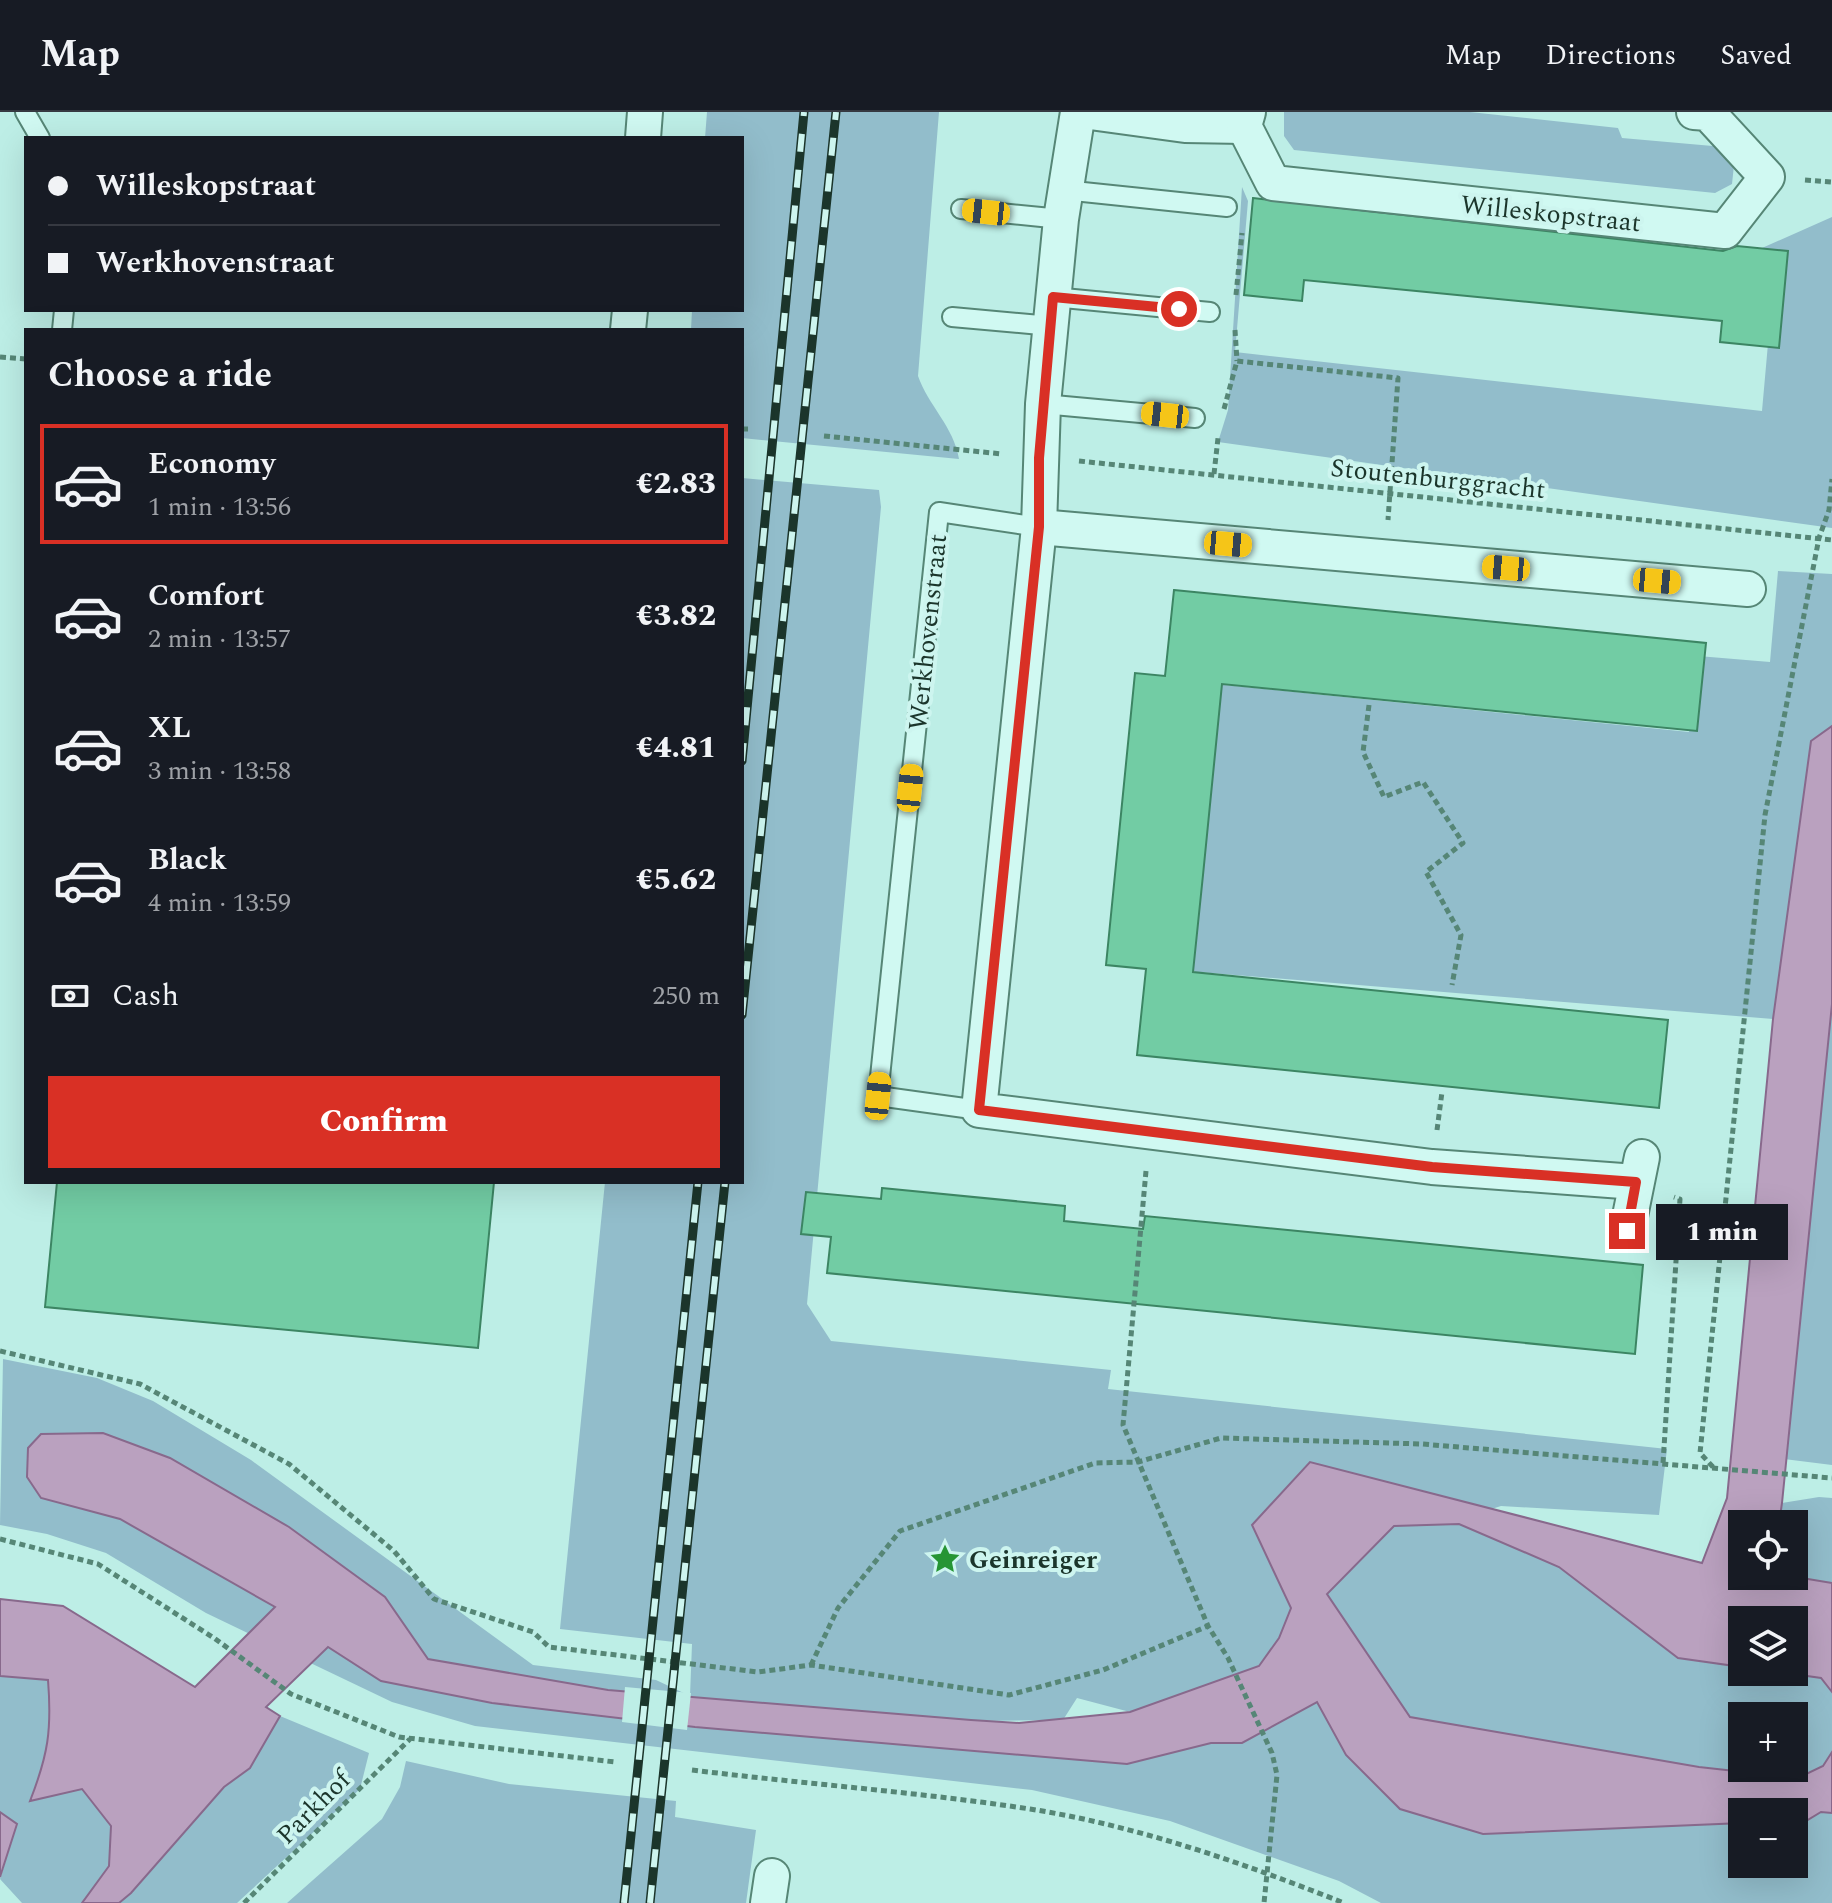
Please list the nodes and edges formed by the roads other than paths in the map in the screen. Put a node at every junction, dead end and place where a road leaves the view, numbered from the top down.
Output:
1 (25, 112) edge
2 (645, 112) edge
3 (1078, 112) edge
4 (1090, 112) edge
5 (1694, 112) edge
6 (1185, 119) edge
7 (1246, 119) edge
8 (39, 136) edge
9 (643, 136) edge
10 (1062, 205) junction
11 (1227, 207) road end
12 (961, 209) dead end
13 (1052, 312) junction
14 (1210, 312) dead end
15 (952, 317) dead end
16 (1043, 404) junction
17 (1195, 418) dead end
18 (1039, 527) junction
19 (1748, 589) dead end
20 (979, 1110) junction
21 (1627, 1231) dead end

1 - 8 lane
2 - 9 street
3 - 10 street
4 - 6 street, Willeskopstraat
5 - 7 street, Willeskopstraat
6 - 7 street, Willeskopstraat
10 - 11 lane
10 - 12 lane
10 - 13 street
13 - 14 lane
13 - 15 lane
13 - 16 street
16 - 17 lane
16 - 18 street
18 - 19 street
18 - 20 street
18 - 20 lane, Werkhovenstraat
20 - 21 street, Werkhovenstraat

